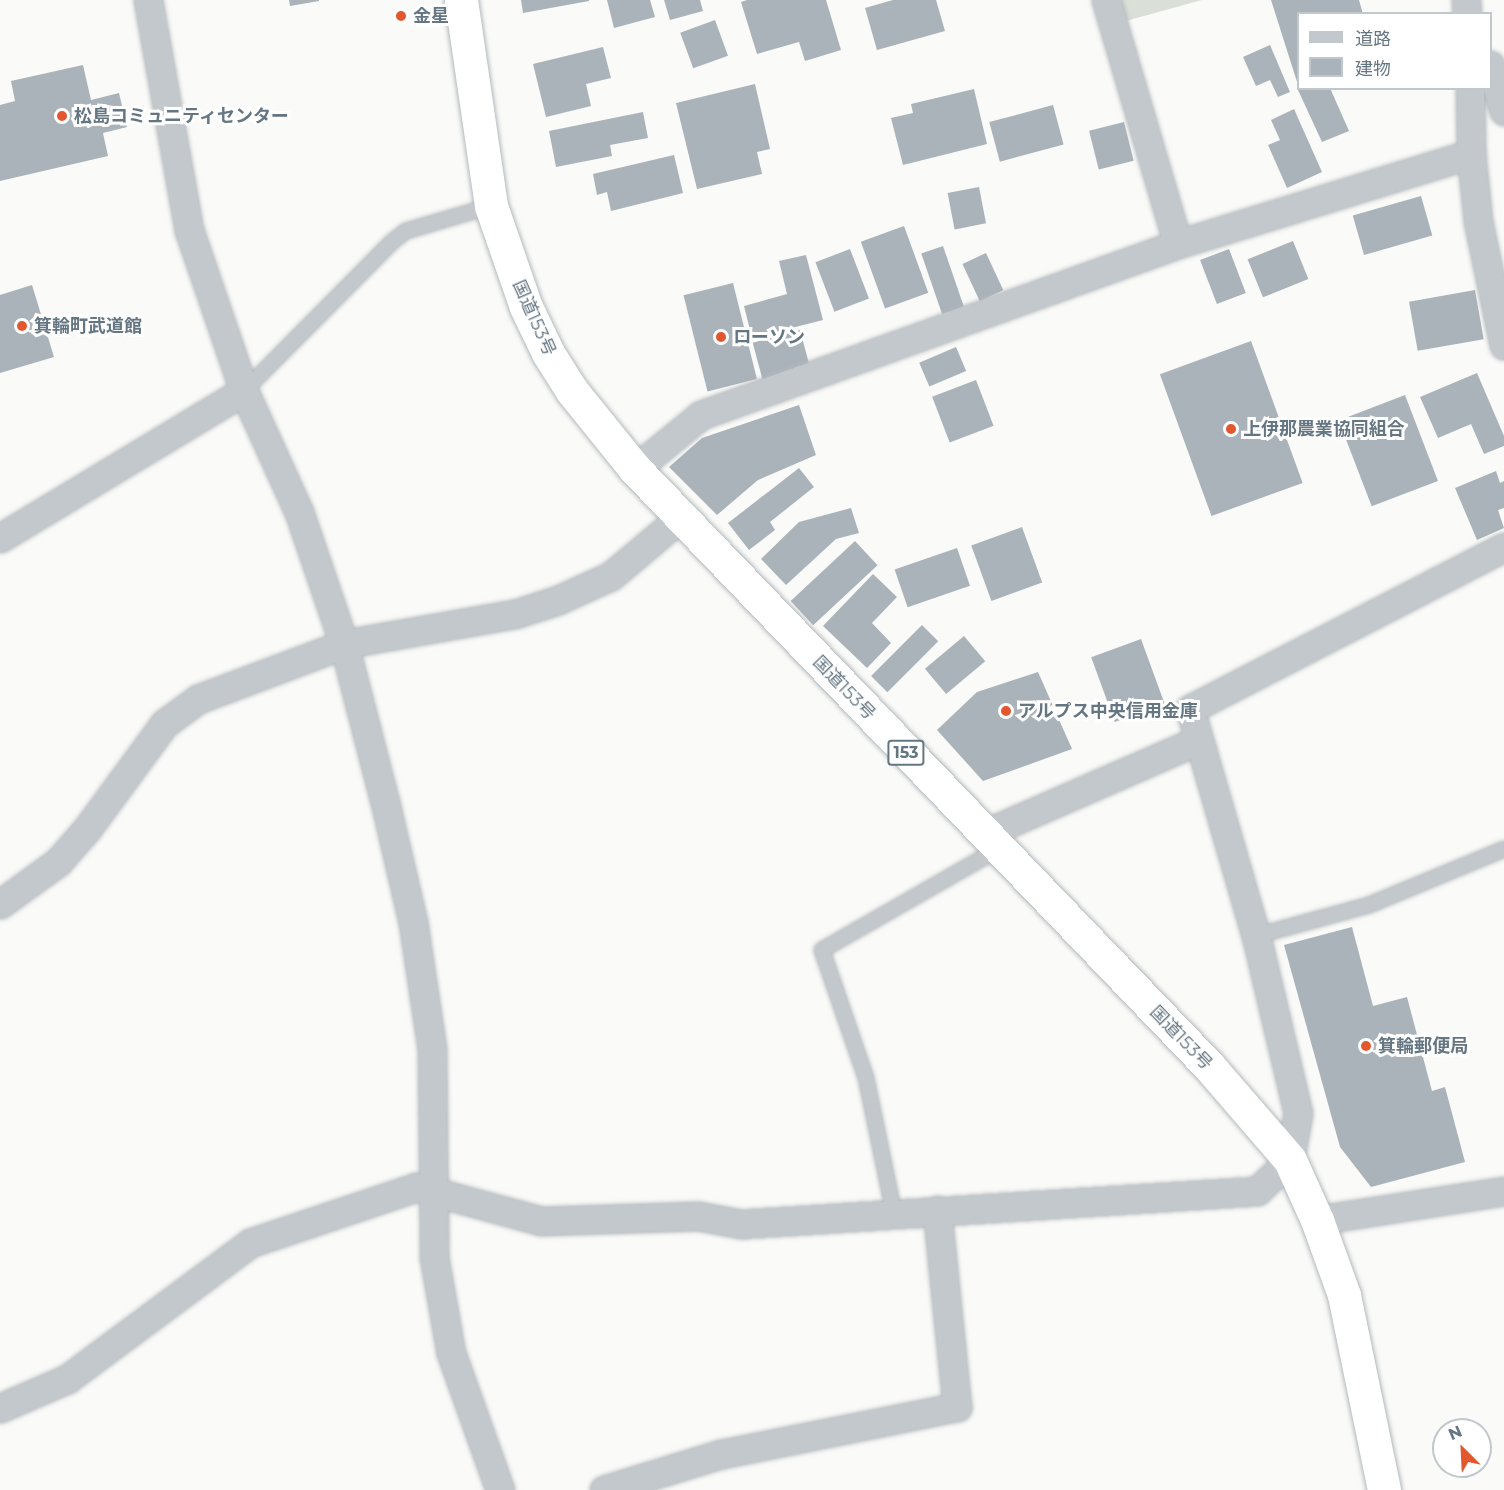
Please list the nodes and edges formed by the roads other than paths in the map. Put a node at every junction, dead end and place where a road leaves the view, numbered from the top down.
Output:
1 (148, 0) edge
2 (460, 0) edge
3 (1106, 0) edge
4 (1492, 69) edge
5 (1470, 90) edge
6 (1504, 111) edge
7 (1471, 154) junction
8 (491, 206) junction
9 (1178, 244) junction
10 (1504, 345) edge
11 (244, 391) junction
12 (634, 469) junction
13 (681, 517) junction
14 (0, 538) edge
15 (1504, 547) edge
16 (344, 644) junction
17 (1197, 741) junction
18 (991, 841) junction
19 (1504, 849) edge
20 (0, 903) edge
21 (1256, 936) junction
22 (1290, 1160) junction
23 (1504, 1191) edge
24 (431, 1192) junction
25 (938, 1210) junction
26 (894, 1213) junction
27 (1317, 1220) junction
28 (0, 1408) edge
29 (500, 1490) edge
30 (604, 1490) edge
31 (1384, 1490) edge

1 - 11 street
2 - 8 highway, 国道153号 / 153
3 - 9 street
4 - 6 street
5 - 7 street
7 - 9 street
7 - 10 street
8 - 11 lane
8 - 12 highway, 国道153号 / 153
9 - 12 street
11 - 14 street
11 - 16 street
12 - 13 highway, 国道153号 / 153
13 - 16 street
13 - 18 highway, 国道153号 / 153
15 - 17 street
16 - 20 street
16 - 24 street
17 - 18 street
17 - 21 street
18 - 22 highway, 国道153号 / 153
18 - 26 lane
19 - 21 lane
21 - 22 street
22 - 25 street
22 - 27 highway, 国道153号 / 153
23 - 27 street
24 - 26 street
24 - 28 street
24 - 29 street
25 - 26 street
25 - 30 street
27 - 31 highway, 国道153号 / 153

